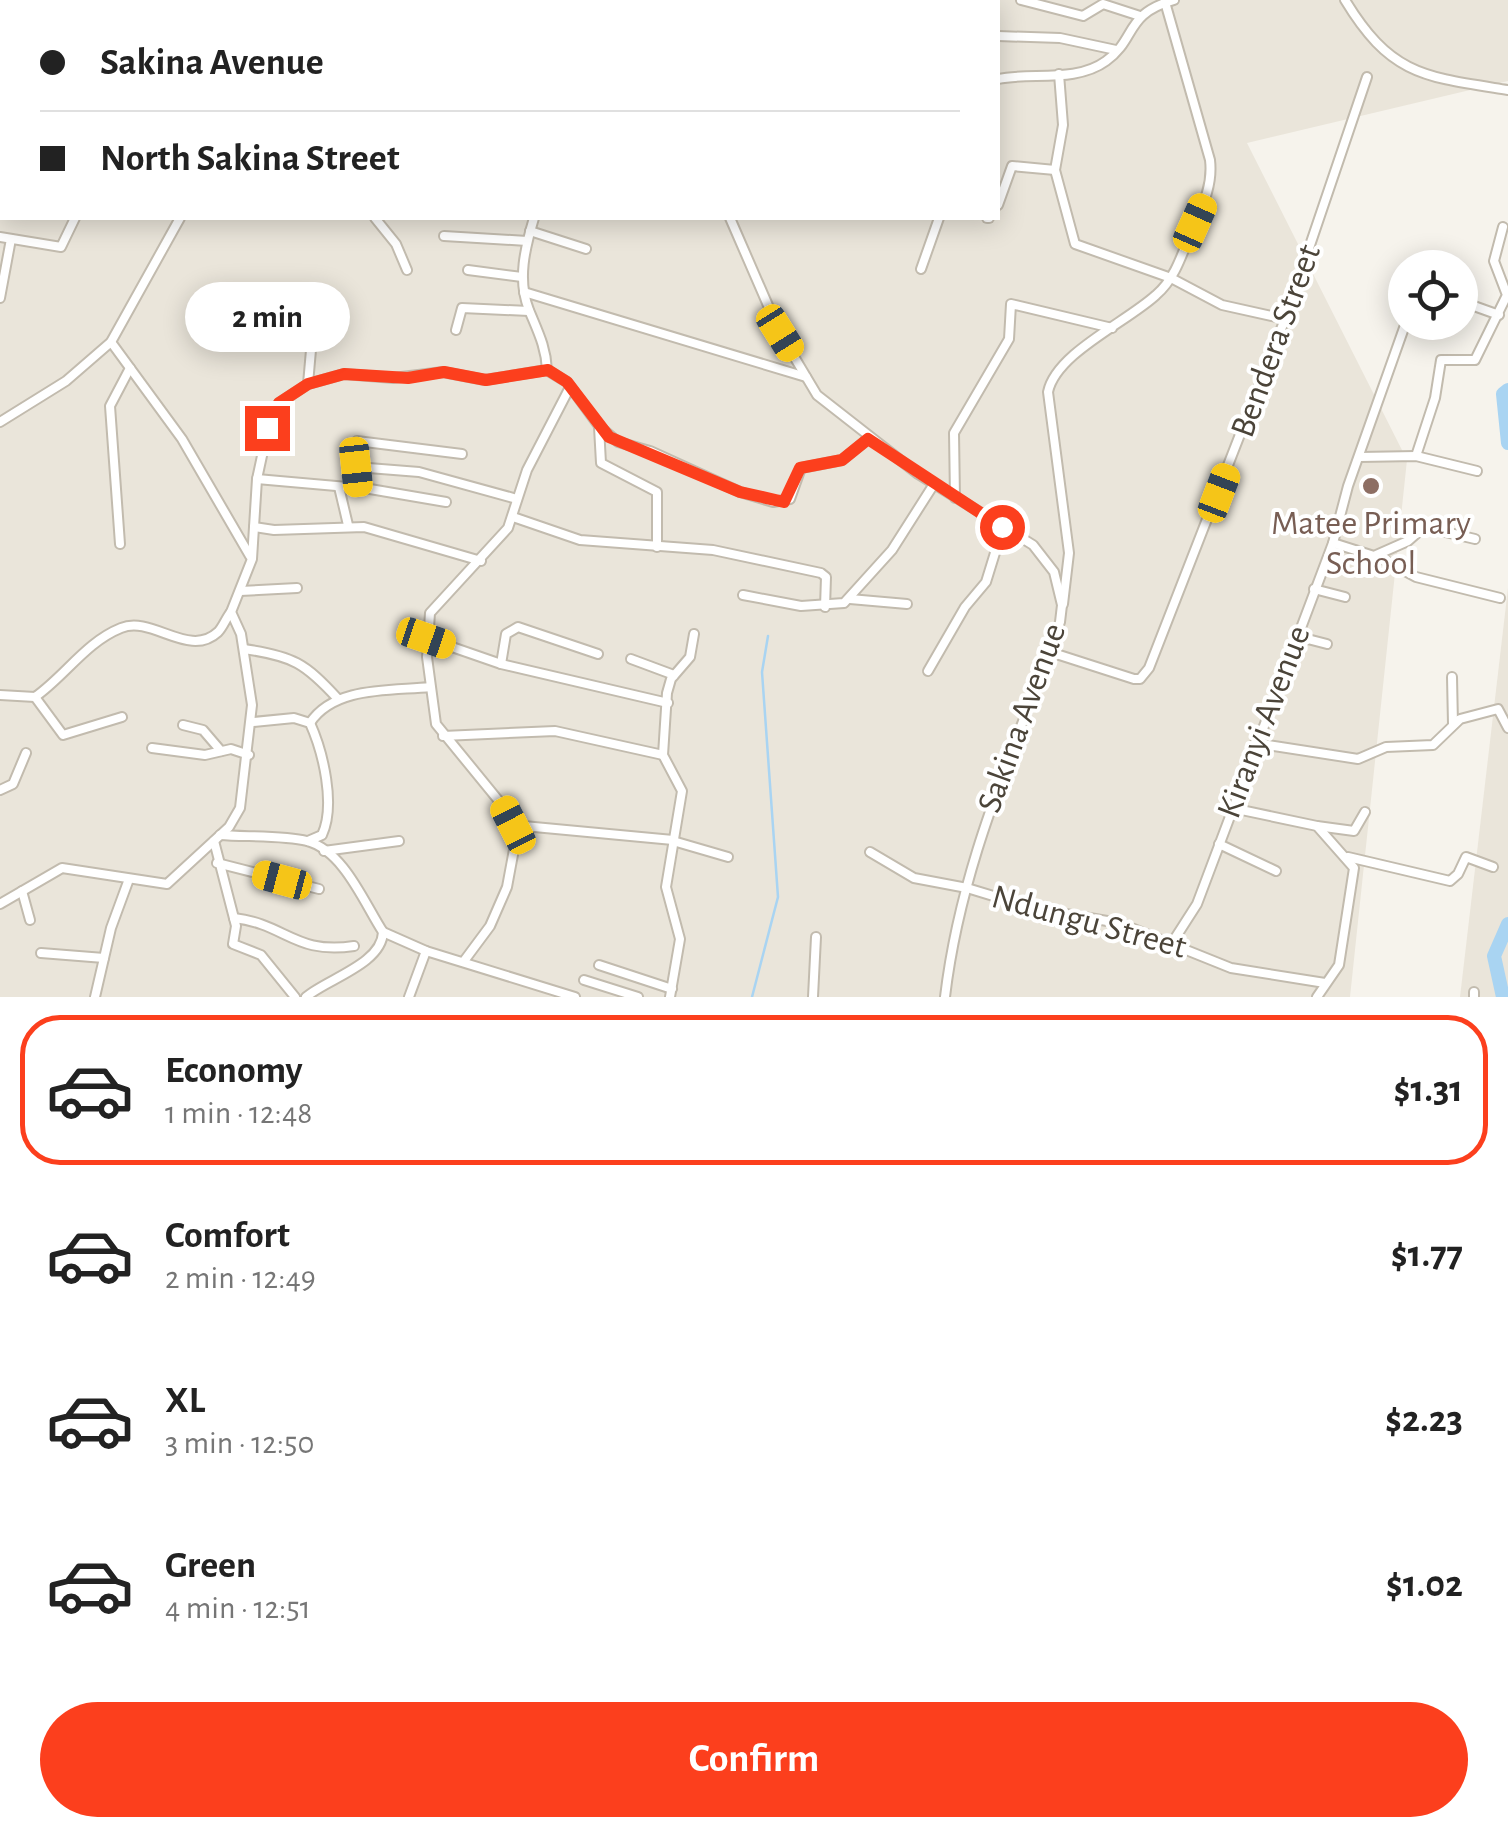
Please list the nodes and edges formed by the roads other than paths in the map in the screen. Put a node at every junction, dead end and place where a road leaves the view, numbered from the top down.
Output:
1 (1021, 0) edge
2 (1345, 0) edge
3 (1170, 1) edge
4 (1140, 16) junction
5 (1000, 36) edge
6 (1116, 50) junction
7 (1059, 74) junction
8 (1367, 77) dead end
9 (1000, 78) edge
10 (1508, 90) edge
11 (1054, 170) junction
12 (1000, 199) edge
13 (74, 220) edge
14 (164, 220) dead end
15 (178, 220) edge
16 (377, 220) edge
17 (533, 220) edge
18 (731, 220) edge
19 (938, 220) edge
20 (1503, 227) dead end
21 (169, 232) junction
22 (444, 236) dead end
23 (528, 236) junction
24 (0, 237) edge
25 (11, 240) junction
26 (586, 249) dead end
27 (921, 269) dead end
28 (407, 270) dead end
29 (468, 270) dead end
30 (522, 276) junction
31 (1172, 278) junction
32 (524, 292) junction
33 (0, 298) edge
34 (1478, 307) edge
35 (529, 310) junction
36 (331, 311) dead end
37 (1499, 315) junction
38 (1285, 319) junction
39 (1112, 328) junction
40 (456, 330) dead end
41 (1400, 340) edge
42 (111, 342) junction
43 (130, 368) junction
44 (548, 370) junction
45 (806, 377) junction
46 (308, 384) junction
47 (570, 388) junction
48 (0, 422) edge
49 (598, 426) junction
50 (868, 439) junction
51 (462, 454) dead end
52 (1416, 456) junction
53 (1360, 457) junction
54 (356, 467) junction
55 (1477, 472) dead end
56 (257, 479) junction
57 (934, 484) junction
58 (339, 488) junction
59 (358, 488) junction
60 (955, 498) junction
61 (516, 499) junction
62 (446, 502) dead end
63 (514, 517) junction
64 (348, 525) junction
65 (254, 526) junction
66 (1002, 527) junction
67 (1475, 539) dead end
68 (1332, 543) junction
69 (120, 544) dead end
70 (658, 547) junction
71 (1377, 556) junction
72 (252, 560) junction
73 (481, 561) junction
74 (297, 588) dead end
75 (1314, 590) junction
76 (240, 591) junction
77 (743, 595) dead end
78 (1345, 598) dead end
79 (1500, 598) dead end
80 (850, 599) junction
81 (907, 604) dead end
82 (1062, 605) junction
83 (825, 607) junction
84 (231, 612) junction
85 (694, 634) dead end
86 (1296, 636) junction
87 (426, 638) junction
88 (1328, 644) dead end
89 (244, 649) junction
90 (1050, 652) junction
91 (598, 654) dead end
92 (631, 660) dead end
93 (501, 664) junction
94 (928, 671) dead end
95 (674, 674) junction
96 (1452, 677) dead end
97 (430, 687) junction
98 (0, 694) edge
99 (36, 696) junction
100 (338, 699) junction
101 (668, 703) junction
102 (122, 717) dead end
103 (253, 722) junction
104 (310, 723) junction
105 (1453, 724) junction
106 (183, 725) dead end
107 (1508, 728) edge
108 (443, 736) junction
109 (1255, 743) junction
110 (152, 748) dead end
111 (220, 751) junction
112 (26, 753) dead end
113 (249, 755) junction
114 (663, 755) junction
115 (0, 790) edge
116 (1232, 808) junction
117 (1364, 812) dead end
118 (513, 825) junction
119 (1316, 826) junction
120 (217, 838) junction
121 (308, 841) junction
122 (399, 841) dead end
123 (673, 841) junction
124 (1218, 844) junction
125 (324, 851) junction
126 (870, 852) dead end
127 (1348, 857) junction
128 (728, 858) dead end
129 (217, 863) junction
130 (1494, 867) dead end
131 (1276, 871) dead end
132 (129, 879) junction
133 (967, 888) junction
134 (319, 889) dead end
135 (22, 891) junction
136 (0, 904) edge
137 (234, 918) junction
138 (30, 920) dead end
139 (382, 932) junction
140 (816, 937) dead end
141 (1172, 943) junction
142 (354, 946) dead end
143 (426, 950) junction
144 (40, 953) dead end
145 (104, 958) junction
146 (464, 960) junction
147 (599, 965) dead end
148 (584, 980) dead end
149 (1325, 983) junction
150 (671, 993) edge
151 (95, 997) edge
152 (296, 997) edge
153 (306, 997) edge
154 (409, 997) edge
155 (575, 997) edge
156 (638, 997) edge
157 (813, 997) edge
158 (944, 997) edge
159 (1317, 997) edge

1 - 4 street
2 - 10 street
3 - 4 street
3 - 31 street
4 - 6 street
5 - 6 street
6 - 7 street
7 - 9 street
7 - 11 street
8 - 38 street, Bendera Street
11 - 12 street
11 - 31 street
13 - 25 street
14 - 21 street
15 - 21 street
16 - 28 street
17 - 23 street
18 - 45 street, Sakina Avenue
19 - 27 street
20 - 37 street
21 - 42 street
22 - 23 street
23 - 26 street
23 - 30 street
24 - 25 street
25 - 33 street
29 - 30 street
30 - 32 street
31 - 38 street
31 - 39 street
32 - 35 street
32 - 45 street
34 - 37 street
35 - 40 street
35 - 44 street
36 - 46 street
37 - 52 street
38 - 90 street, Bendera Street
39 - 60 street
39 - 82 street
41 - 53 street, Kiranyi Avenue
42 - 43 street
42 - 48 street
43 - 69 street
43 - 72 street
44 - 46 street
44 - 47 street
45 - 50 street, Sakina Avenue
46 - 56 street
47 - 49 street
47 - 61 street
49 - 50 street
49 - 70 street
50 - 57 street, Sakina Avenue
51 - 54 street
52 - 53 street
52 - 55 street
53 - 68 street, Kiranyi Avenue
54 - 59 street
54 - 61 street
56 - 58 street
56 - 65 street
57 - 60 street, Sakina Avenue
57 - 80 street
58 - 59 street
58 - 64 street
59 - 62 street
60 - 66 street, Sakina Avenue
61 - 63 street
63 - 70 street
63 - 73 street
64 - 65 street
64 - 73 street
65 - 72 street
66 - 82 street, Sakina Avenue
66 - 94 street
67 - 71 street
68 - 71 street
68 - 75 street, Kiranyi Avenue
70 - 83 street
71 - 79 street
72 - 76 street
73 - 87 street
74 - 76 street
75 - 78 street
75 - 86 street, Kiranyi Avenue
76 - 84 street
77 - 83 street
80 - 81 street
80 - 83 street
82 - 90 street, Sakina Avenue
84 - 89 street
84 - 99 street
85 - 95 street
86 - 88 street
86 - 109 street, Kiranyi Avenue
87 - 93 street
87 - 97 street
89 - 100 street
89 - 103 street
90 - 133 street, Sakina Avenue
91 - 93 street
92 - 95 street
93 - 101 street
95 - 101 street
96 - 105 street
97 - 100 street
97 - 108 street
98 - 99 street
99 - 102 street
100 - 104 street
101 - 114 street
103 - 104 street
103 - 113 street
104 - 121 street
105 - 107 street
105 - 109 street
106 - 111 street
108 - 114 street
108 - 118 street
109 - 116 street, Kiranyi Avenue
110 - 111 street
111 - 113 street
112 - 115 street
113 - 120 street
114 - 123 street
116 - 119 street
116 - 124 street, Kiranyi Avenue
117 - 119 street
118 - 123 street
118 - 146 street
119 - 127 street
120 - 121 street
120 - 129 street
120 - 132 street
121 - 125 street
122 - 125 street
123 - 128 street
123 - 150 street
124 - 131 street
124 - 141 street, Kiranyi Avenue
125 - 139 street
126 - 133 street, Ndungu Street
127 - 130 street
127 - 149 street
129 - 134 street
129 - 137 street
132 - 135 street
132 - 145 street
133 - 141 street, Ndungu Street
133 - 158 street, Sakina Avenue
135 - 136 street
135 - 138 street
137 - 142 street
137 - 152 street
139 - 143 street
139 - 153 street
140 - 157 street
141 - 149 street, Ndungu Street
143 - 146 street
143 - 154 street
144 - 145 street
145 - 151 street
146 - 155 street
147 - 150 street
148 - 156 street
149 - 159 street

